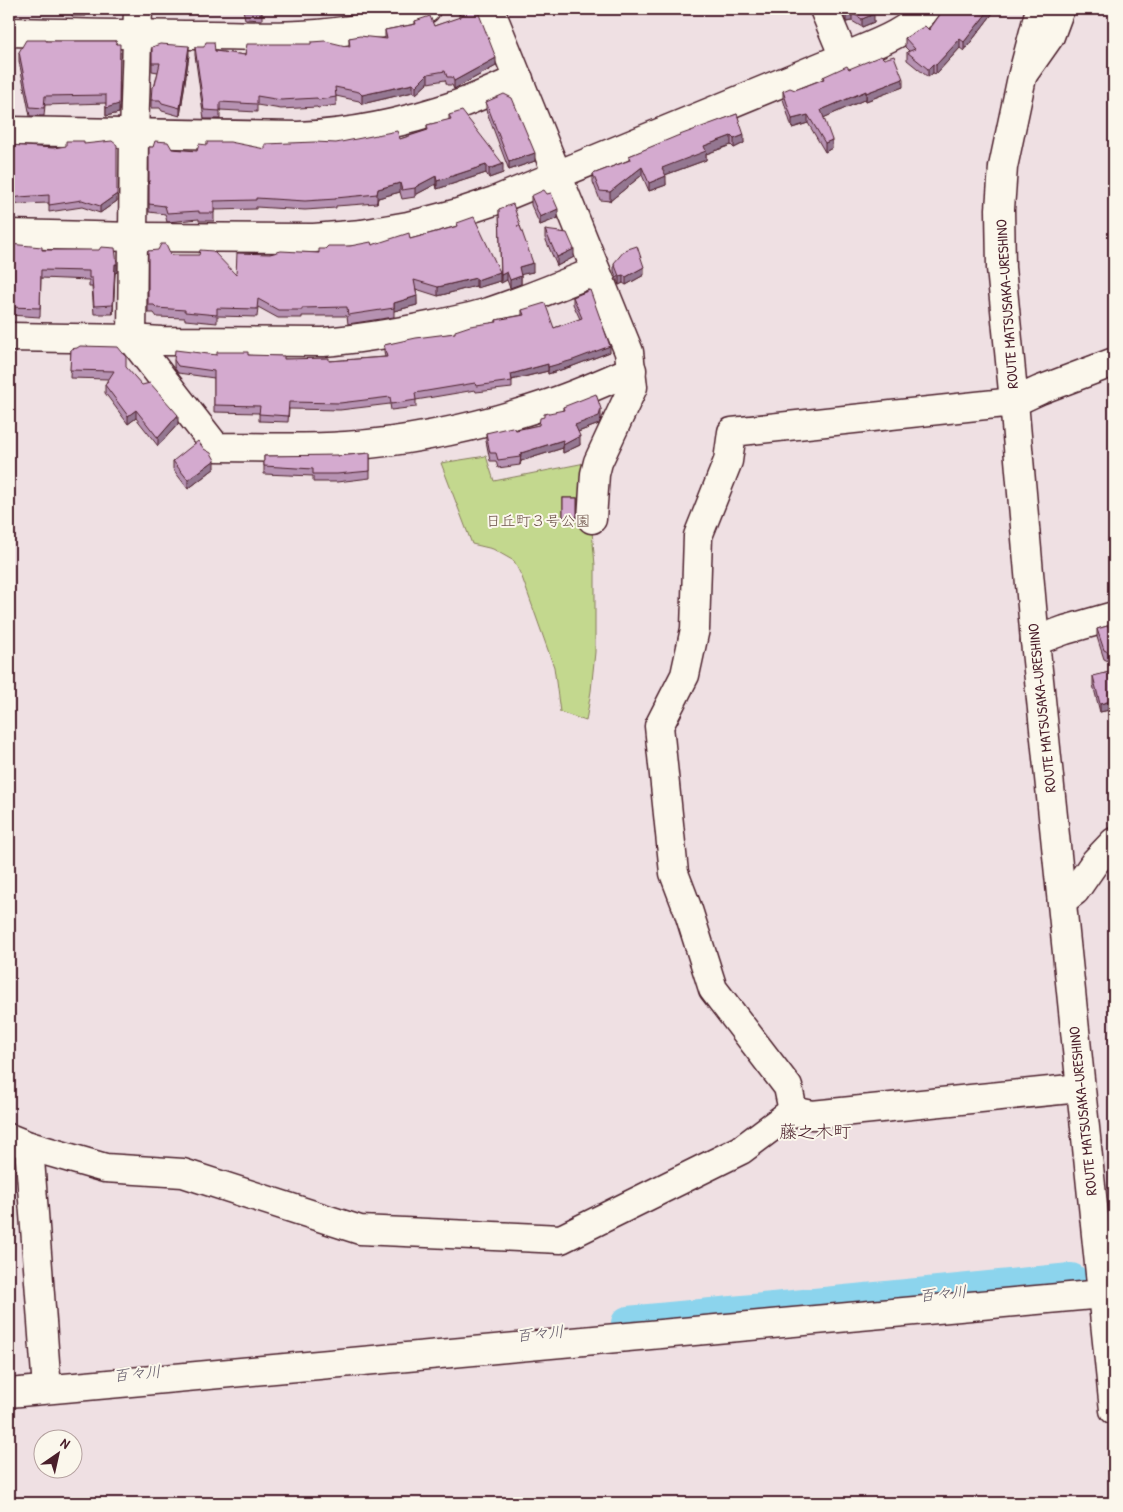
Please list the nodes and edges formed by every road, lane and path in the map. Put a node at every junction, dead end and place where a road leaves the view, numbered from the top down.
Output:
1 (426, 9) edge
2 (490, 9) edge
3 (824, 9) edge
4 (926, 9) edge
5 (1040, 9) edge
6 (1060, 9) edge
7 (138, 22) edge
8 (9, 32) edge
9 (844, 57) junction
10 (1022, 77) junction
11 (519, 79) junction
12 (9, 131) edge
13 (134, 134) junction
14 (557, 175) junction
15 (9, 234) edge
16 (134, 237) junction
17 (596, 271) junction
18 (9, 337) edge
19 (132, 338) junction
20 (1114, 362) edge
21 (632, 370) junction
22 (1014, 402) junction
23 (592, 519) dead end
24 (1114, 616) edge
25 (1035, 641) junction
26 (1114, 842) edge
27 (1062, 901) junction
28 (1080, 1088) junction
29 (793, 1111) junction
30 (19, 1142) edge
31 (1109, 1294) edge
32 (47, 1389) junction
33 (9, 1394) edge
34 (1114, 1410) edge

1 - 7 street
2 - 11 street
3 - 9 street
4 - 9 street
5 - 10 street, ROUTE MATSUSAKA-URESHINO
6 - 10 street
7 - 8 street
7 - 13 street
9 - 14 street
10 - 22 street, ROUTE MATSUSAKA-URESHINO
11 - 13 street
11 - 14 street
12 - 13 street
13 - 16 street
14 - 16 street
14 - 17 street
15 - 16 street
16 - 19 street
17 - 19 street
17 - 21 street
18 - 19 street
19 - 21 street
20 - 22 street
21 - 23 street
22 - 25 street, ROUTE MATSUSAKA-URESHINO
22 - 29 street
24 - 25 street
25 - 27 street, ROUTE MATSUSAKA-URESHINO
26 - 27 street
27 - 28 street, ROUTE MATSUSAKA-URESHINO
28 - 29 street
28 - 31 street, ROUTE MATSUSAKA-URESHINO
29 - 30 street
30 - 32 street
31 - 32 street
31 - 34 street, ROUTE MATSUSAKA-URESHINO
32 - 33 street

